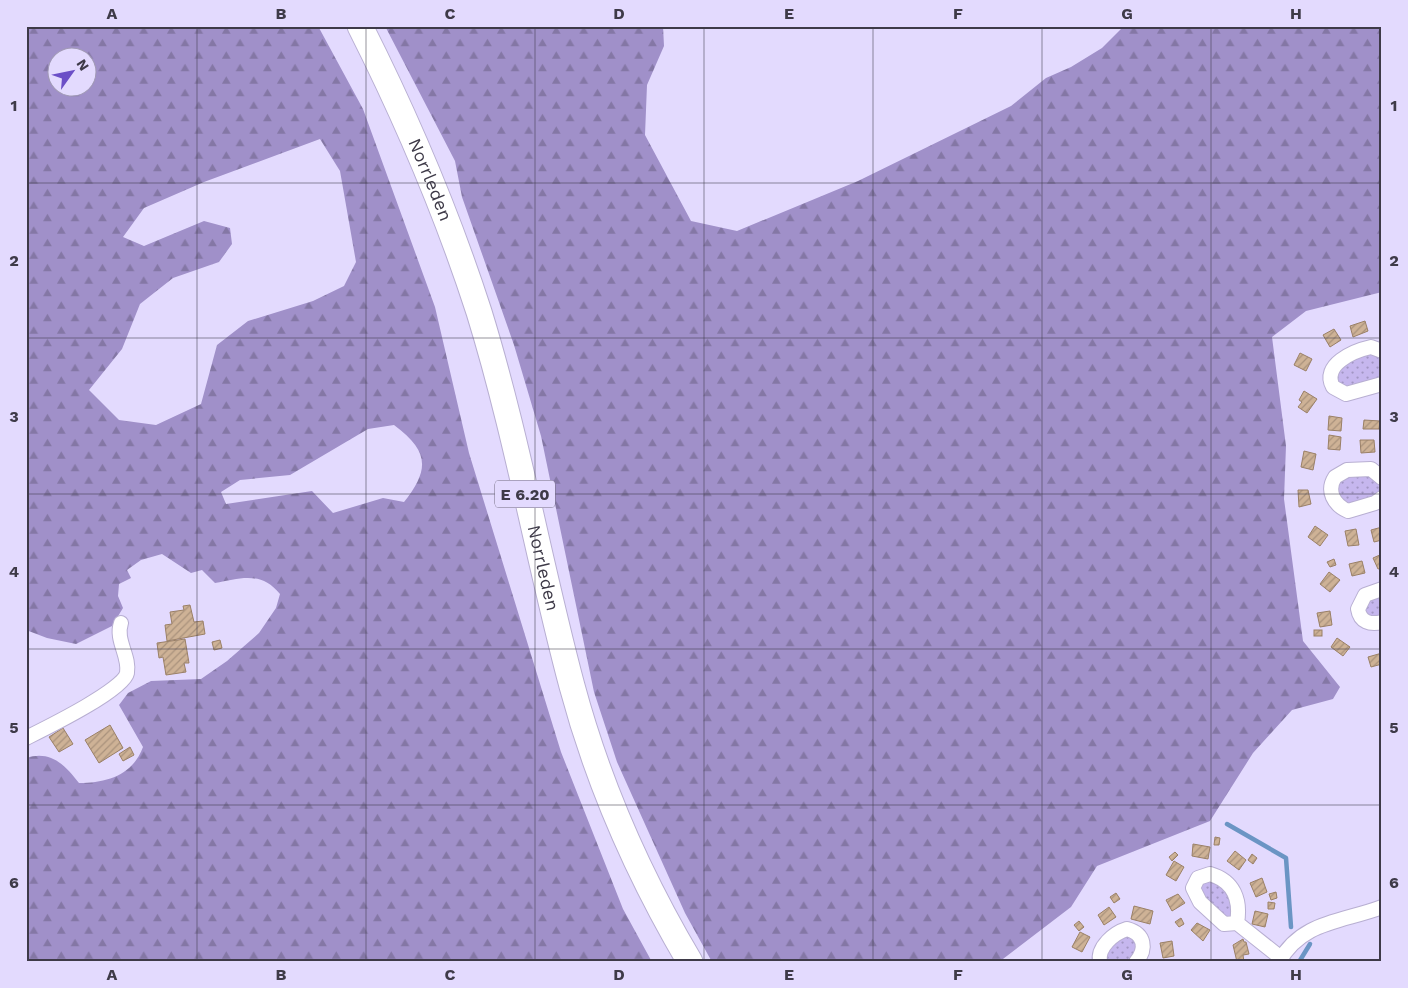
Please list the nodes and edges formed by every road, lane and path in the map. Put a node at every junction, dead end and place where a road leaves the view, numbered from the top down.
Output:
1 (360, 26) edge
2 (1382, 351) edge
3 (1382, 384) edge
4 (1382, 478) edge
5 (1382, 498) edge
6 (1382, 589) edge
7 (1382, 622) edge
8 (121, 623) dead end
9 (26, 738) edge
10 (1382, 906) edge
11 (1237, 923) dead end
12 (1280, 960) edge
13 (690, 962) edge
14 (1100, 962) edge
15 (1136, 962) edge

1 - 13 highway, Norrleden / E 6.20
2 - 3 street
4 - 5 street
6 - 7 street
8 - 9 street
10 - 12 street
11 - 12 street
14 - 15 street

